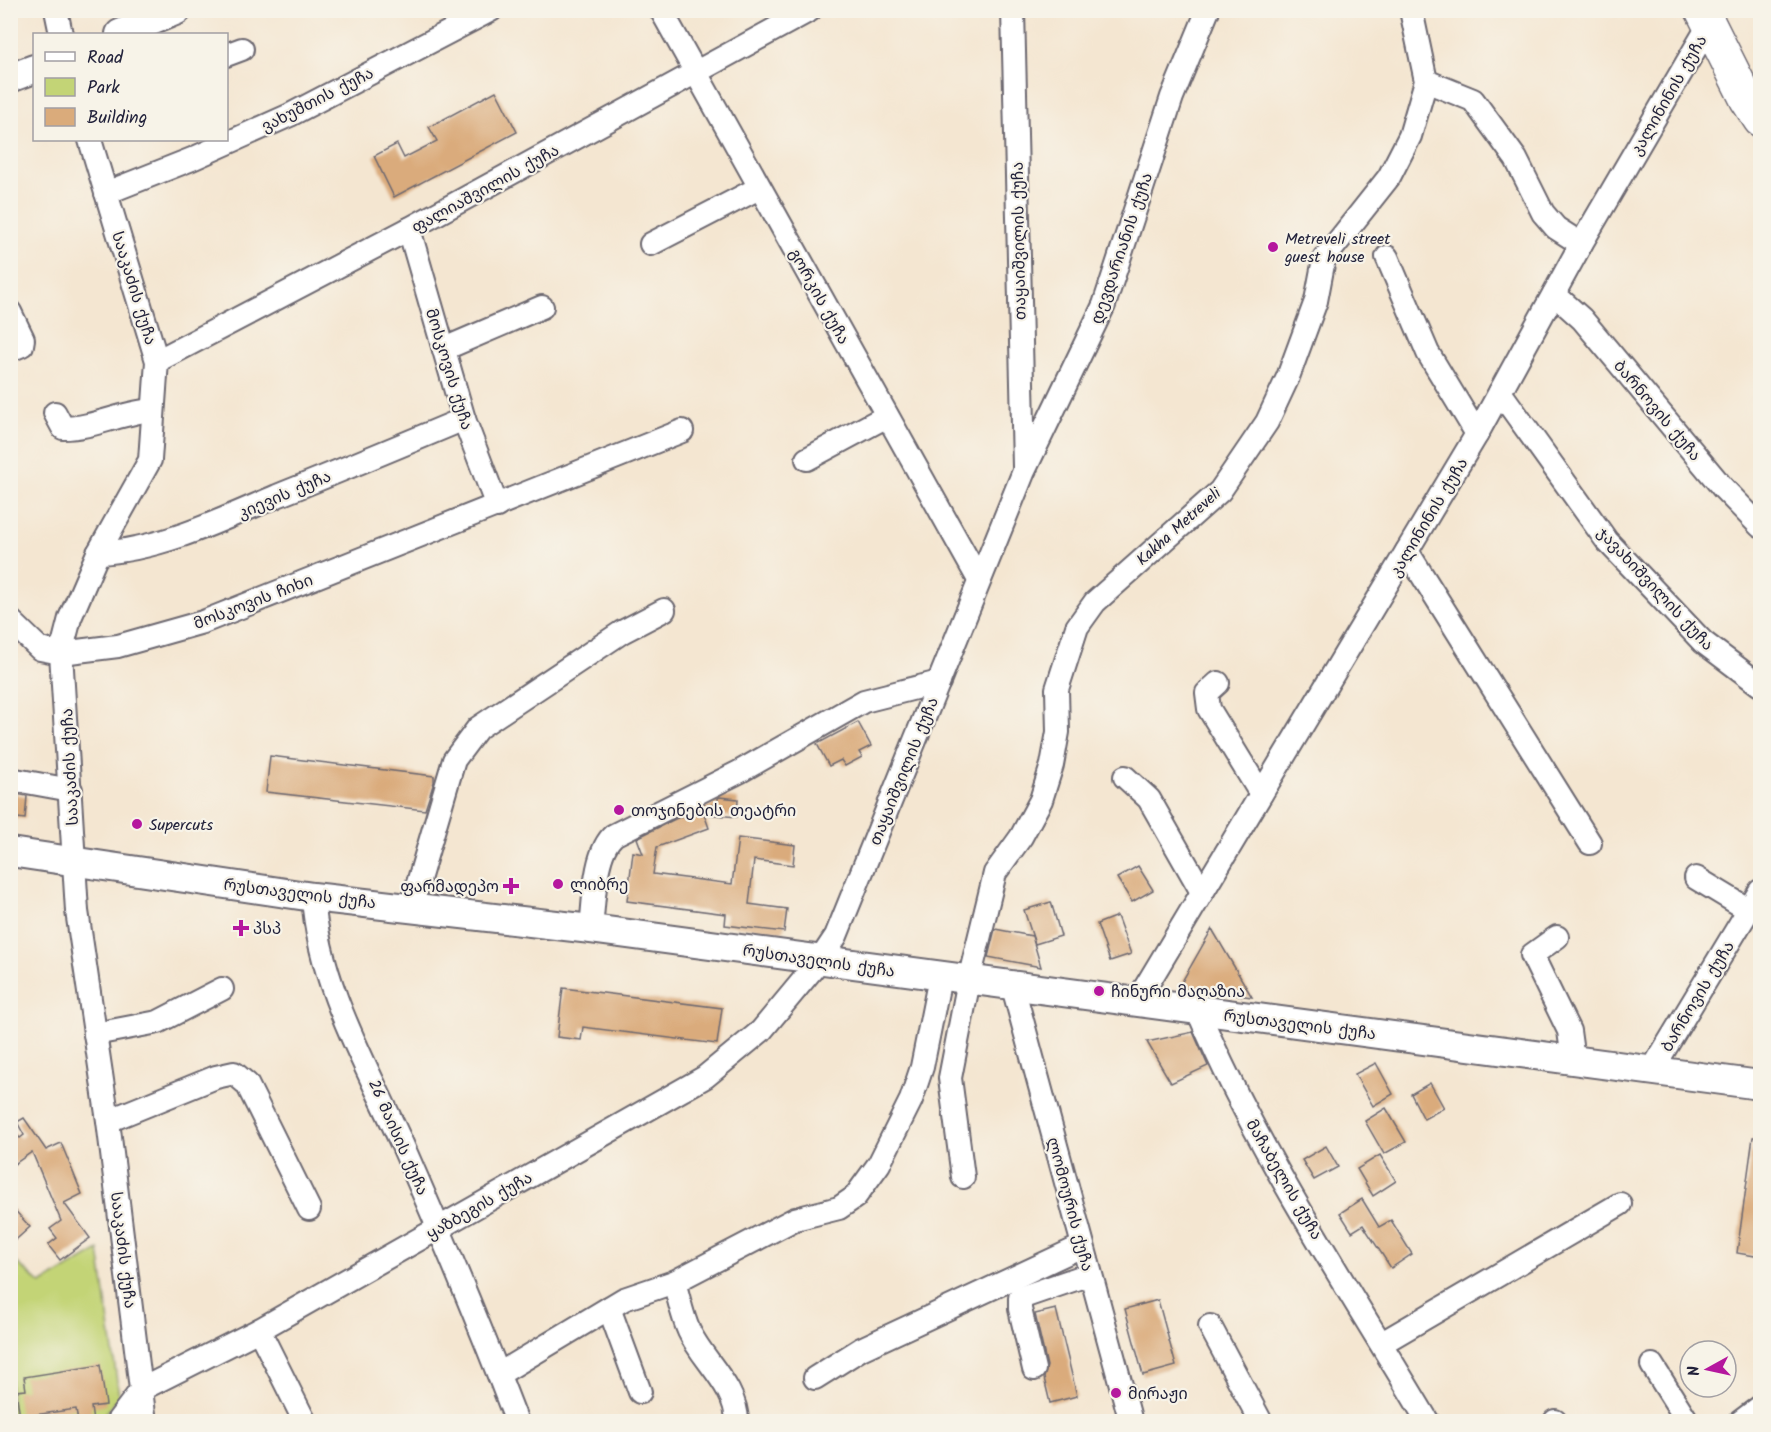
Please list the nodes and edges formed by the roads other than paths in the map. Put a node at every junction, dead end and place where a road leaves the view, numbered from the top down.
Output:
1 (56, 10) edge
2 (177, 10) edge
3 (491, 10) edge
4 (662, 10) edge
5 (810, 10) edge
6 (1013, 10) edge
7 (1208, 10) edge
8 (1411, 10) edge
9 (1706, 18) edge
10 (61, 33) edge
11 (122, 33) edge
12 (33, 69) edge
13 (694, 73) junction
14 (10, 78) edge
15 (1426, 81) junction
16 (1761, 120) edge
17 (90, 141) edge
18 (759, 188) junction
19 (106, 193) junction
20 (409, 230) junction
21 (651, 244) dead end
22 (1581, 244) junction
23 (1387, 257) dead end
24 (1554, 294) junction
25 (542, 307) dead end
26 (10, 312) edge
27 (444, 349) junction
28 (10, 350) edge
29 (157, 361) junction
30 (1500, 392) junction
31 (153, 410) junction
32 (54, 413) dead end
33 (887, 416) junction
34 (464, 419) junction
35 (682, 431) dead end
36 (1477, 434) junction
37 (807, 459) dead end
38 (1024, 471) junction
39 (497, 506) junction
40 (1761, 526) edge
41 (1407, 551) junction
42 (98, 553) junction
43 (980, 580) junction
44 (664, 610) dead end
45 (10, 620) edge
46 (61, 653) junction
47 (939, 682) junction
48 (1218, 683) dead end
49 (1761, 685) edge
50 (1125, 777) dead end
51 (10, 779) edge
52 (71, 790) junction
53 (1262, 794) junction
54 (1590, 843) dead end
55 (10, 852) edge
56 (74, 861) junction
57 (1696, 878) dead end
58 (1202, 892) junction
59 (313, 897) junction
60 (1755, 900) edge
61 (411, 907) junction
62 (591, 929) junction
63 (1557, 937) dead end
64 (820, 960) junction
65 (940, 977) junction
66 (969, 980) junction
67 (1013, 987) junction
68 (222, 989) dead end
69 (1136, 1003) junction
70 (1198, 1011) junction
71 (95, 1034) junction
72 (1573, 1060) junction
73 (1652, 1070) junction
74 (1761, 1085) edge
75 (108, 1121) junction
76 (963, 1177) dead end
77 (1620, 1204) dead end
78 (309, 1209) dead end
79 (439, 1228) junction
80 (1082, 1246) junction
81 (1090, 1274) junction
82 (674, 1282) junction
83 (609, 1308) junction
84 (1210, 1326) dead end
85 (259, 1330) junction
86 (1382, 1343) junction
87 (1652, 1365) dead end
88 (1034, 1369) dead end
89 (499, 1374) junction
90 (815, 1378) dead end
91 (142, 1389) junction
92 (640, 1392) dead end
93 (1761, 1407) edge
94 (117, 1422) edge
95 (145, 1422) edge
96 (305, 1422) edge
97 (517, 1422) edge
98 (737, 1422) edge
99 (1131, 1422) edge
100 (1261, 1422) edge
101 (1428, 1422) edge
102 (1688, 1422) edge
103 (1740, 1422) edge

1 - 10 street
2 - 11 main road
3 - 19 street, ვახუშთის ქუჩა
4 - 13 street, გორკის ქუჩა
5 - 13 street, ფალიაშვილის ქუჩა
6 - 38 street, თაყაიშვილის ქუჩა
7 - 38 street, დევდარიანის ქუჩა
8 - 15 street, Kakha Metreveli
9 - 16 highway
9 - 22 street, კალინინის ქუჩა
12 - 14 main road
13 - 18 street, გორკის ქუჩა
13 - 20 street, ფალიაშვილის ქუჩა
15 - 22 street
15 - 66 street, Kakha Metreveli
17 - 19 street, სააკაძის ქუჩა
18 - 21 street
18 - 33 street, გორკის ქუჩა
19 - 29 street, სააკაძის ქუჩა
20 - 27 street, მოსკოვის ქუჩა
20 - 29 street, ფალიაშვილის ქუჩა
22 - 24 street, კალინინის ქუჩა
23 - 36 street
24 - 30 street, კალინინის ქუჩა
24 - 40 street, ბარნოვის ქუჩა
25 - 27 street
26 - 28 street
27 - 34 street, მოსკოვის ქუჩა
29 - 31 street, სააკაძის ქუჩა
30 - 36 street, კალინინის ქუჩა
30 - 49 street, ჯავახიშვილის ქუჩა
31 - 32 street
31 - 42 street, სააკაძის ქუჩა
33 - 37 street
33 - 43 street, გორკის ქუჩა
34 - 39 street, მოსკოვის ქუჩა
34 - 42 street, კიევის ქუჩა
35 - 39 street, მოსკოვის ჩიხი
36 - 41 street, კალინინის ქუჩა
38 - 43 street, დევდარიანის ქუჩა
39 - 46 street, მოსკოვის ჩიხი
41 - 53 street, კალინინის ქუჩა
41 - 54 street
42 - 46 street, სააკაძის ქუჩა
43 - 47 street, თაყაიშვილის ქუჩა
44 - 61 street
45 - 46 street, მოსკოვის ჩიხი
46 - 52 street, სააკაძის ქუჩა
47 - 62 street
47 - 64 street, თაყაიშვილის ქუჩა
48 - 53 street
50 - 58 street
51 - 52 street
52 - 56 street, სააკაძის ქუჩა
53 - 58 street, კალინინის ქუჩა
55 - 56 main road, რუსთაველის ქუჩა
56 - 59 main road, რუსთაველის ქუჩა
56 - 71 street, სააკაძის ქუჩა
57 - 60 street
58 - 69 street, კალინინის ქუჩა
59 - 61 main road, რუსთაველის ქუჩა
59 - 79 street, 26 მაისის ქუჩა
60 - 73 street, ბარნოვის ქუჩა
61 - 62 main road, რუსთაველის ქუჩა
62 - 64 main road, რუსთაველის ქუჩა
63 - 72 street
64 - 65 main road, რუსთაველის ქუჩა
64 - 79 street, ყაზბეგის ქუჩა
65 - 66 main road, რუსთაველის ქუჩა
65 - 82 street
66 - 67 main road, რუსთაველის ქუჩა
66 - 76 street, Kakha Metreveli
67 - 69 main road, რუსთაველის ქუჩა
67 - 80 street, ლომოურის ქუჩა
68 - 71 street
69 - 70 main road, რუსთაველის ქუჩა
70 - 72 main road, რუსთაველის ქუჩა
70 - 86 street, მაჩაბელის ქუჩა
71 - 75 street, სააკაძის ქუჩა
72 - 73 main road, რუსთაველის ქუჩა
73 - 74 main road, რუსთაველის ქუჩა
75 - 78 street
75 - 91 street, სააკაძის ქუჩა
77 - 86 street
79 - 85 street, ყაზბეგის ქუჩა
79 - 89 street, 26 მაისის ქუჩა
80 - 81 street, ლომოურის ქუჩა
80 - 90 street
81 - 88 street
81 - 99 street, ლომოურის ქუჩა
82 - 83 street
82 - 98 street
83 - 89 street
83 - 92 street
84 - 100 street
85 - 91 street, ყაზბეგის ქუჩა
85 - 96 street
86 - 101 street, მაჩაბელის ქუჩა
87 - 102 street
89 - 97 street, 26 მაისის ქუჩა
91 - 94 street, ყაზბეგის ქუჩა
91 - 95 street, სააკაძის ქუჩა
93 - 103 street

